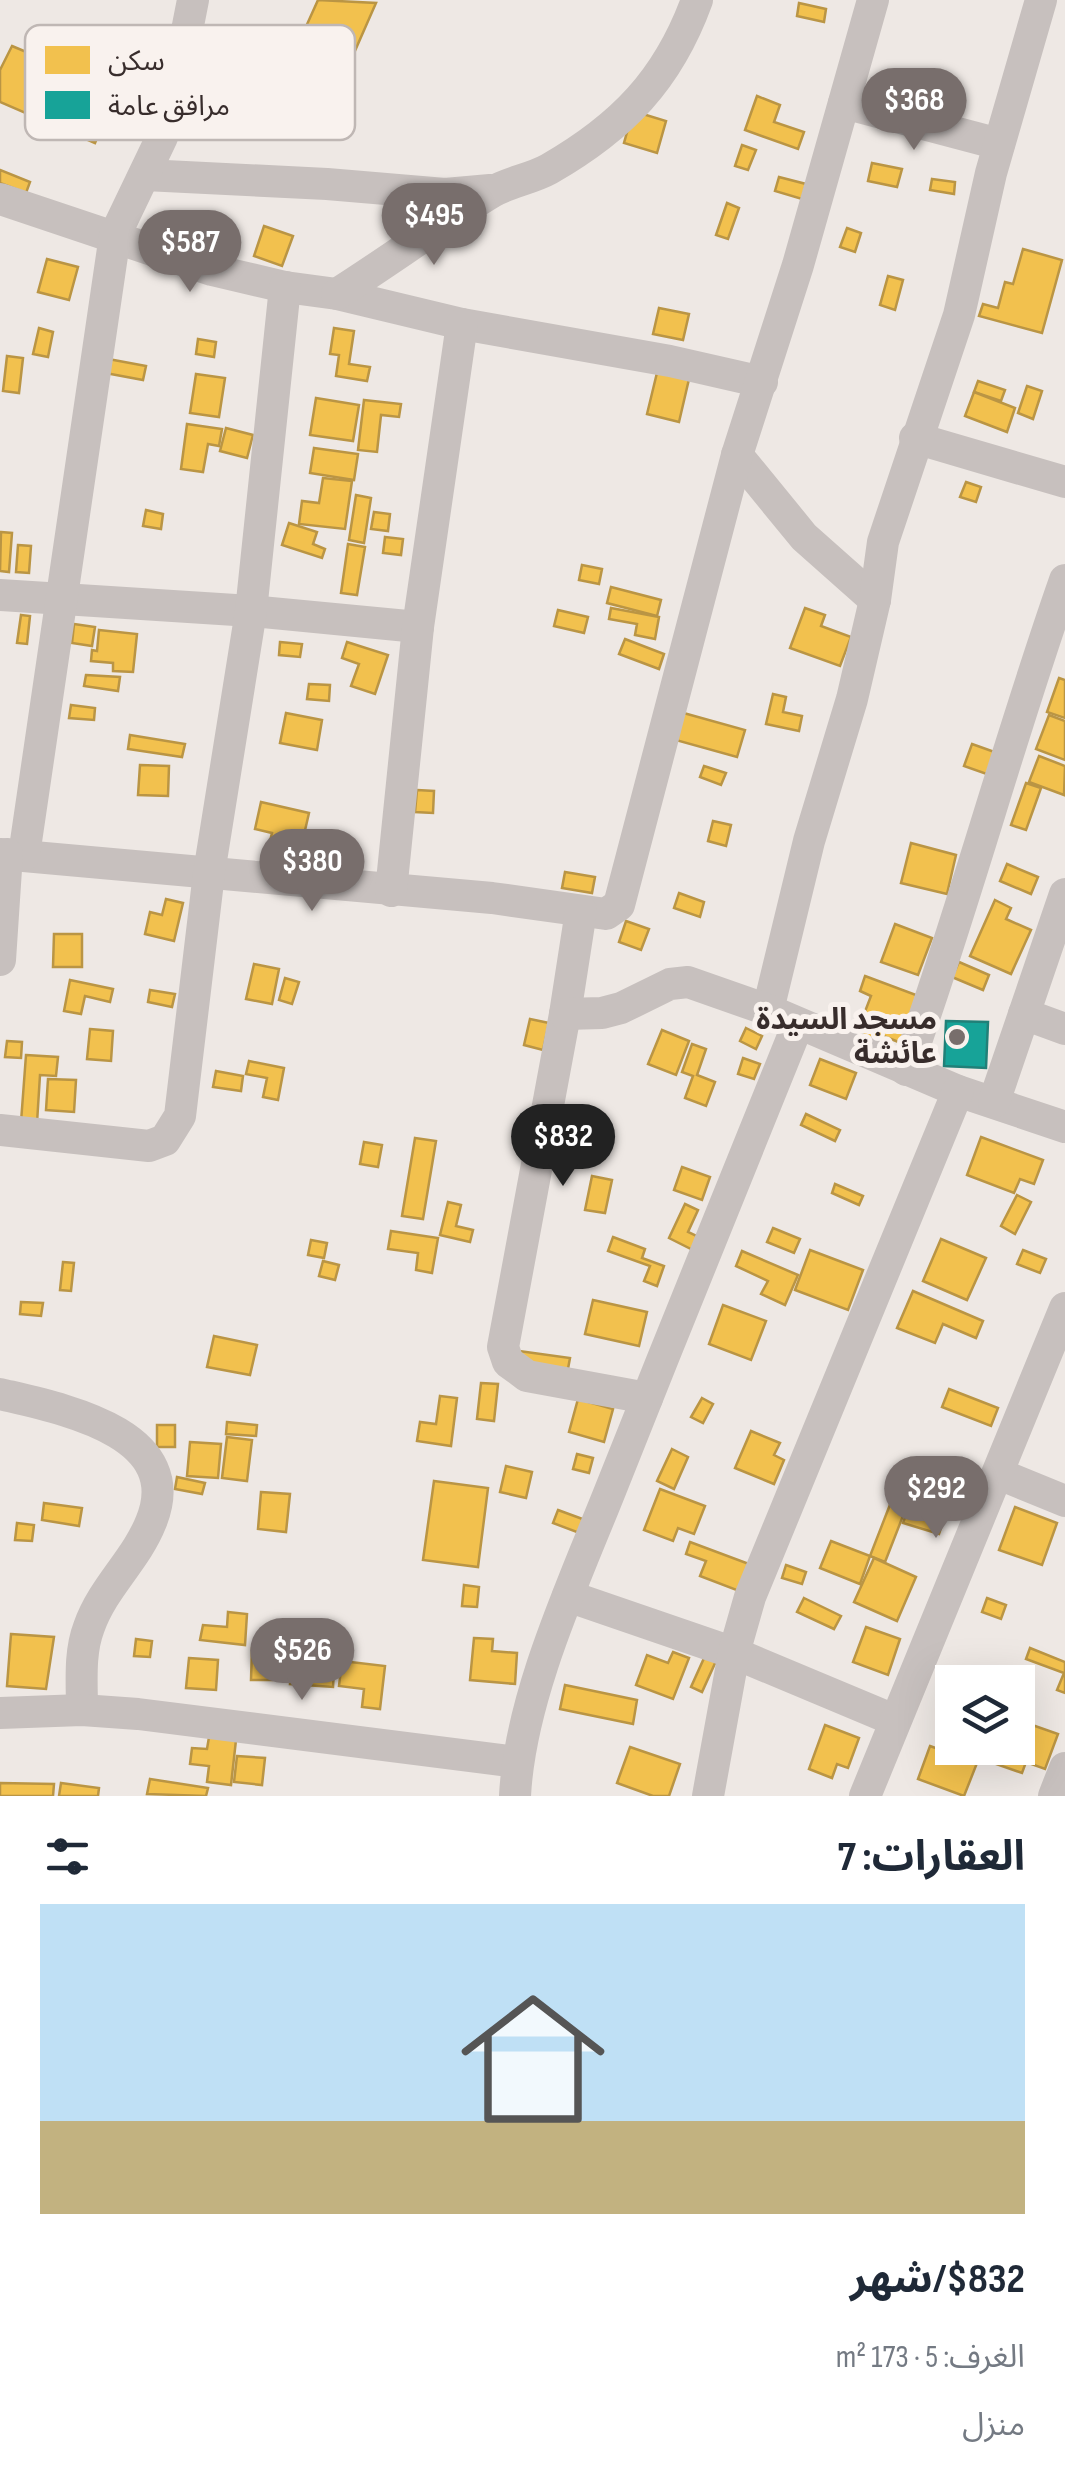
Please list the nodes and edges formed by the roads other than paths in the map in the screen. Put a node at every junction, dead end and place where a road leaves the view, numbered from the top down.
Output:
1 (193, 0) edge
2 (698, 0) edge
3 (873, 0) edge
4 (1037, 4) edge
5 (188, 25) edge
6 (844, 103) junction
7 (159, 140) edge
8 (999, 144) junction
9 (145, 175) junction
10 (496, 190) junction
11 (0, 199) edge
12 (115, 235) junction
13 (284, 287) junction
14 (338, 294) junction
15 (462, 324) junction
16 (762, 382) junction
17 (915, 438) junction
18 (738, 455) junction
19 (1065, 482) edge
20 (1065, 580) edge
21 (0, 595) edge
22 (60, 598) junction
23 (875, 600) junction
24 (251, 611) junction
25 (418, 627) junction
26 (11, 854) edge
27 (209, 873) junction
28 (391, 891) junction
29 (1065, 894) edge
30 (580, 910) junction
31 (0, 960) edge
32 (565, 1014) junction
33 (1024, 1014) junction
34 (783, 1017) junction
35 (1065, 1029) edge
36 (906, 1070) junction
37 (958, 1091) junction
38 (994, 1102) junction
39 (1065, 1127) edge
40 (0, 1130) edge
41 (1065, 1308) edge
42 (0, 1394) edge
43 (647, 1398) junction
44 (999, 1474) junction
45 (1065, 1501) edge
46 (568, 1596) junction
47 (734, 1653) junction
48 (82, 1710) junction
49 (0, 1712) edge
50 (894, 1720) junction
51 (517, 1762) junction
52 (1065, 1768) edge
53 (515, 1796) edge
54 (708, 1796) edge
55 (865, 1796) edge
56 (1054, 1796) edge

1 - 5 street
2 - 10 street
3 - 6 street
4 - 8 street
6 - 8 street
6 - 16 street
7 - 9 street
8 - 17 street
9 - 10 street
9 - 12 street
10 - 14 street
11 - 12 street
12 - 13 street
12 - 22 street
13 - 14 street
13 - 24 street
14 - 15 street
15 - 16 street
15 - 25 street
16 - 18 street
17 - 19 street
17 - 23 street
18 - 23 street
18 - 30 street
20 - 36 street
21 - 22 street
22 - 24 street
22 - 26 street
23 - 34 street
24 - 25 street
24 - 27 street
25 - 28 street
26 - 27 street
26 - 31 street
27 - 28 street
27 - 40 street
28 - 30 street
29 - 33 street
30 - 32 street
32 - 34 street
32 - 43 street
33 - 35 street
33 - 38 street
34 - 36 street
34 - 43 street
36 - 37 street
37 - 38 street
37 - 47 street
38 - 39 street
41 - 44 street
42 - 48 street
43 - 46 street
44 - 45 street
44 - 50 street
46 - 47 street
46 - 51 street
47 - 50 street
47 - 54 street
48 - 49 street
48 - 51 street
50 - 55 street
51 - 53 street
52 - 56 street

